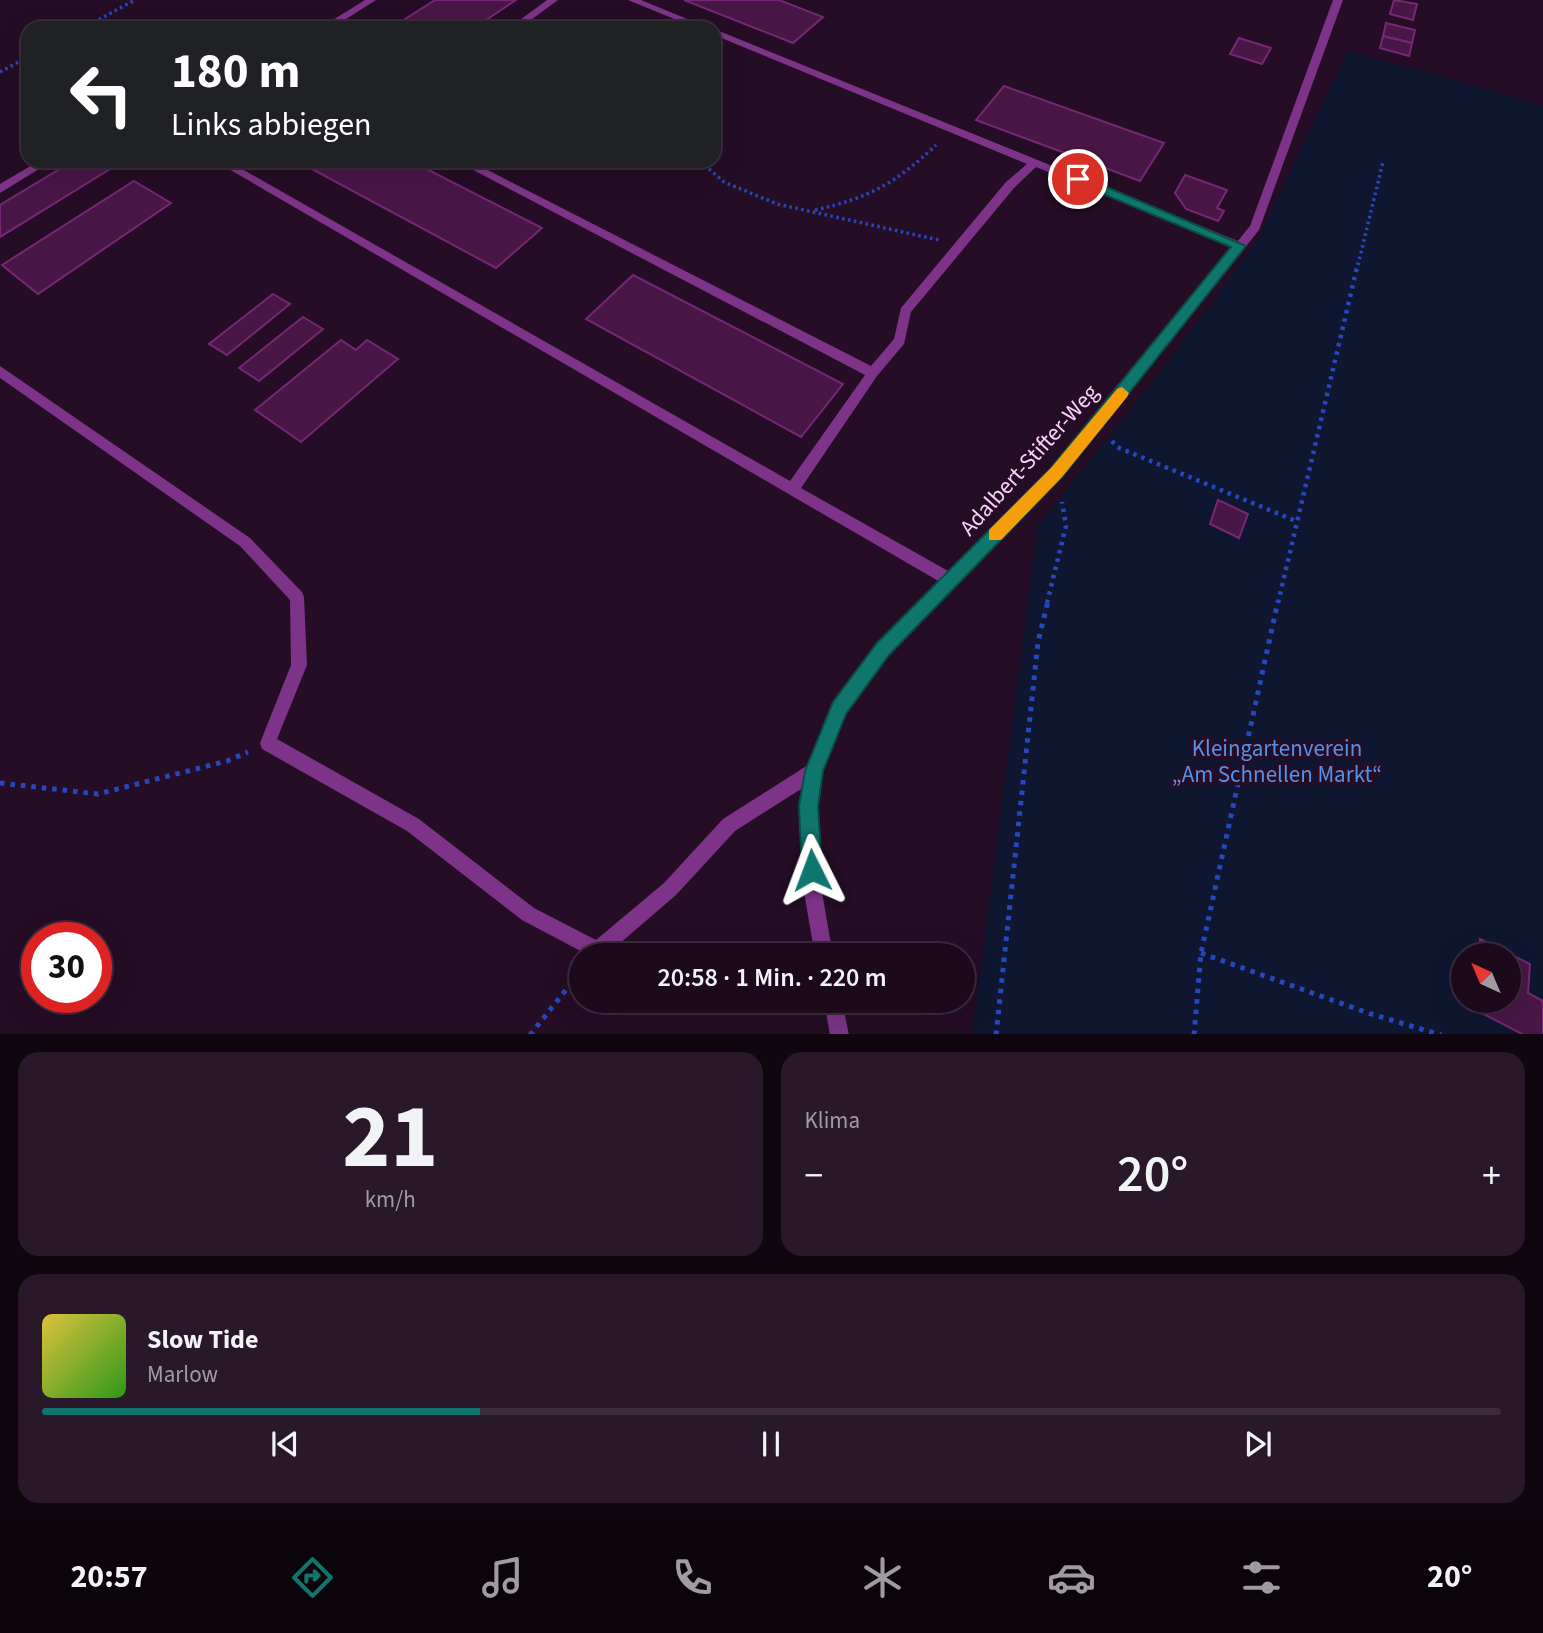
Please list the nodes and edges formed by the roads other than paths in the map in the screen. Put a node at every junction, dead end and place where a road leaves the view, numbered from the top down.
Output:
1 (371, 0) edge
2 (553, 0) edge
3 (633, 0) edge
4 (1338, 0) edge
5 (336, 21) edge
6 (524, 21) edge
7 (686, 21) edge
8 (721, 35) edge
9 (1035, 162) junction
10 (35, 168) edge
11 (232, 168) edge
12 (475, 168) edge
13 (0, 189) edge
14 (1239, 246) junction
15 (0, 371) edge
16 (873, 373) junction
17 (792, 490) junction
18 (952, 581) junction
19 (814, 771) junction
20 (822, 943) edge
21 (836, 1013) edge
22 (840, 1034) edge

1 - 5 street
2 - 6 street
3 - 7 street
4 - 14 street, Adalbert-Stifter-Weg
8 - 9 street
9 - 14 street
9 - 16 street
10 - 13 street
11 - 17 street
12 - 16 street
14 - 18 street, Adalbert-Stifter-Weg
15 - 19 street
16 - 17 street
17 - 18 street
18 - 19 street, Adalbert-Stifter-Weg
19 - 20 street, Adalbert-Stifter-Weg
21 - 22 street

